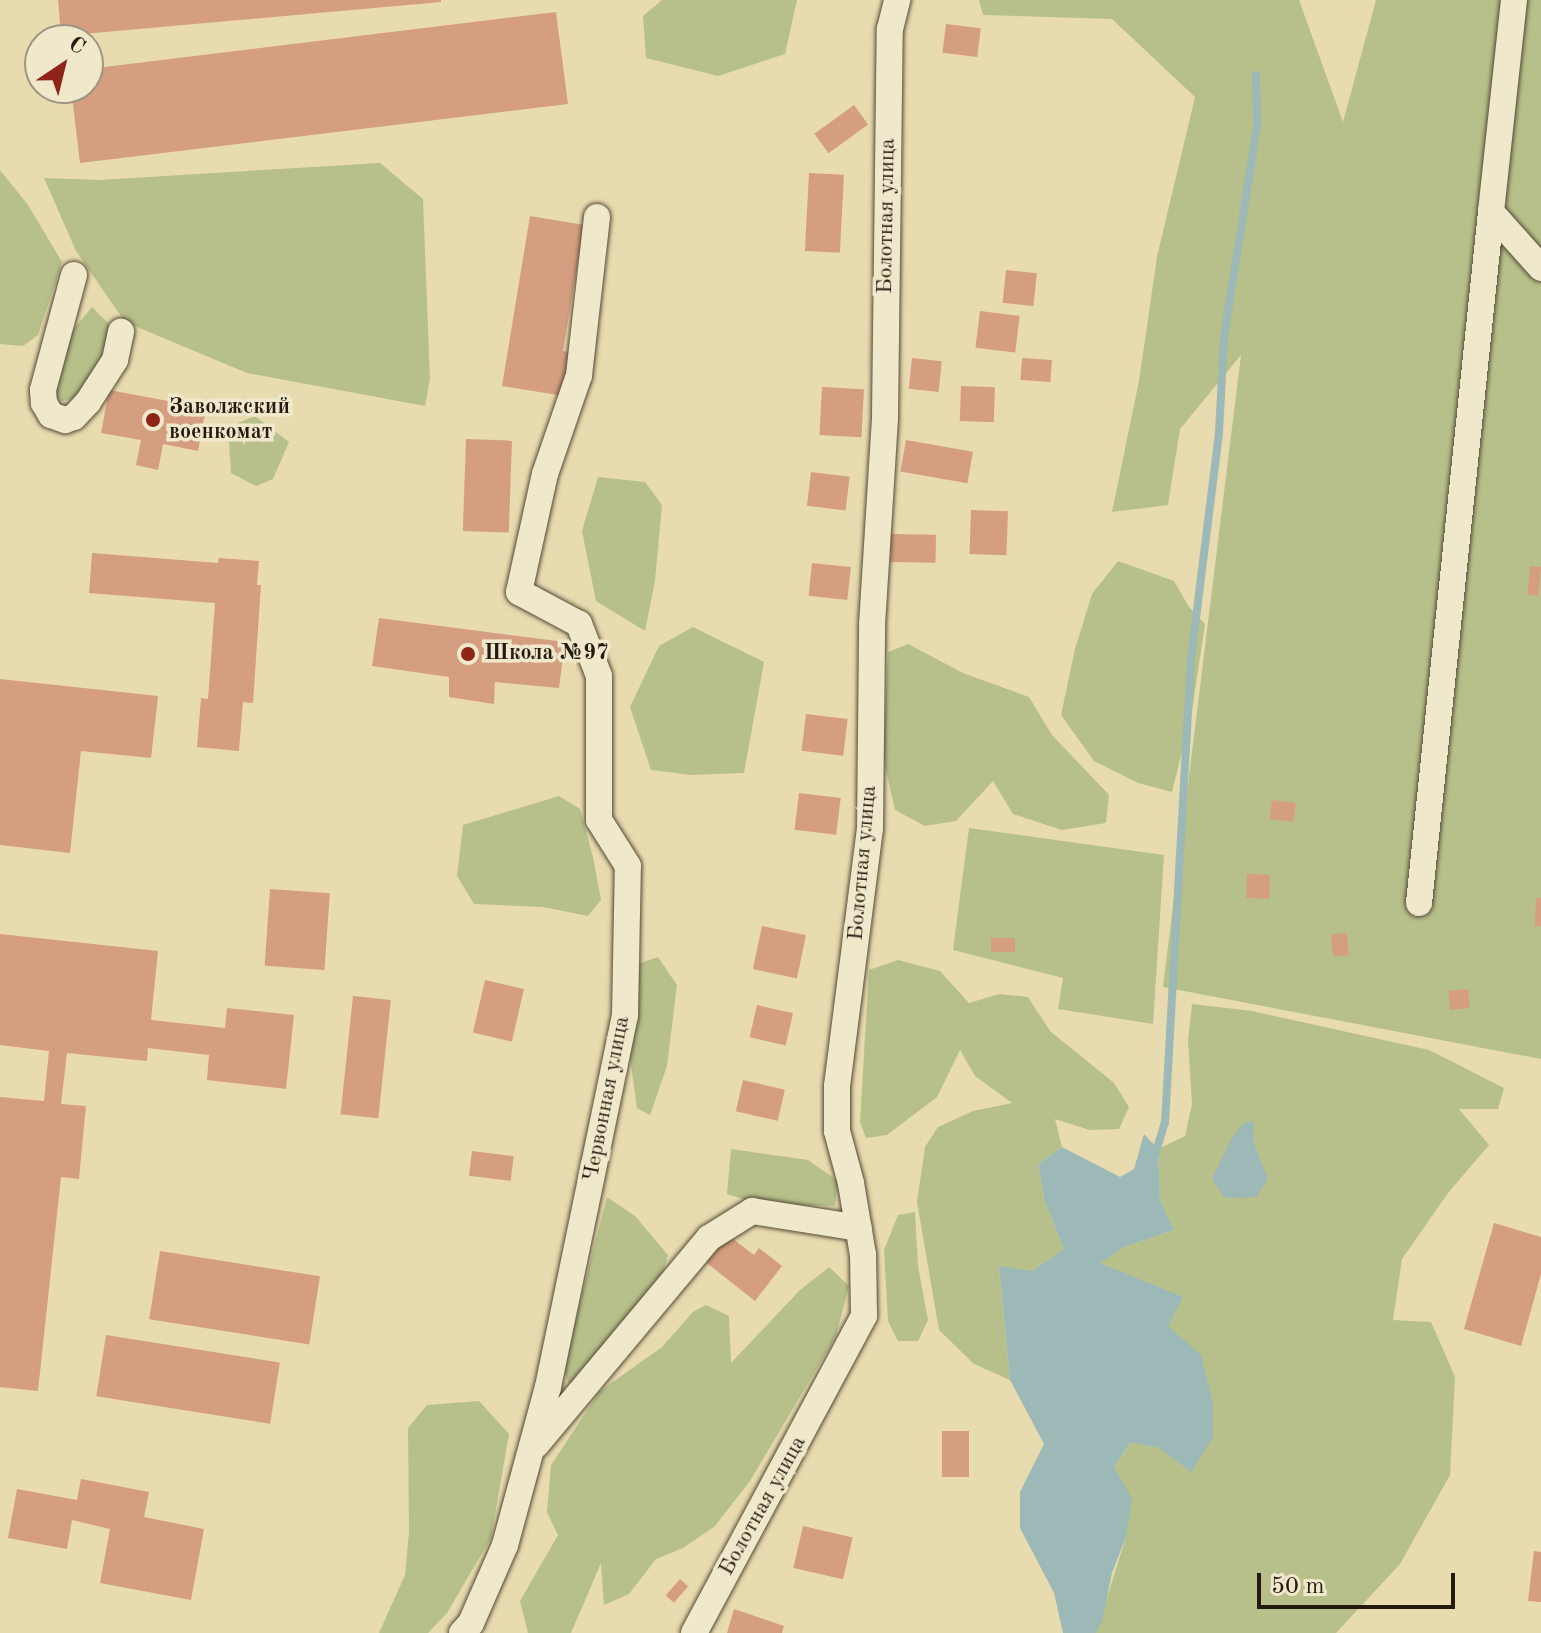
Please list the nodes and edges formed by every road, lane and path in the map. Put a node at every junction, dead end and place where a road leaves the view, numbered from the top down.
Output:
1 (897, 0) edge
2 (1514, 0) edge
3 (1491, 212) junction
4 (597, 217) dead end
5 (1541, 268) edge
6 (74, 275) dead end
7 (121, 332) dead end
8 (1419, 903) dead end
9 (859, 1228) junction
10 (531, 1451) junction
11 (462, 1633) edge
12 (694, 1633) edge

1 - 9 street, Болотная улица
2 - 3 street
3 - 5 street
3 - 8 street
4 - 10 street, Червонная улица
6 - 7 street
9 - 10 street
9 - 12 street, Болотная улица
10 - 11 street, Червонная улица

